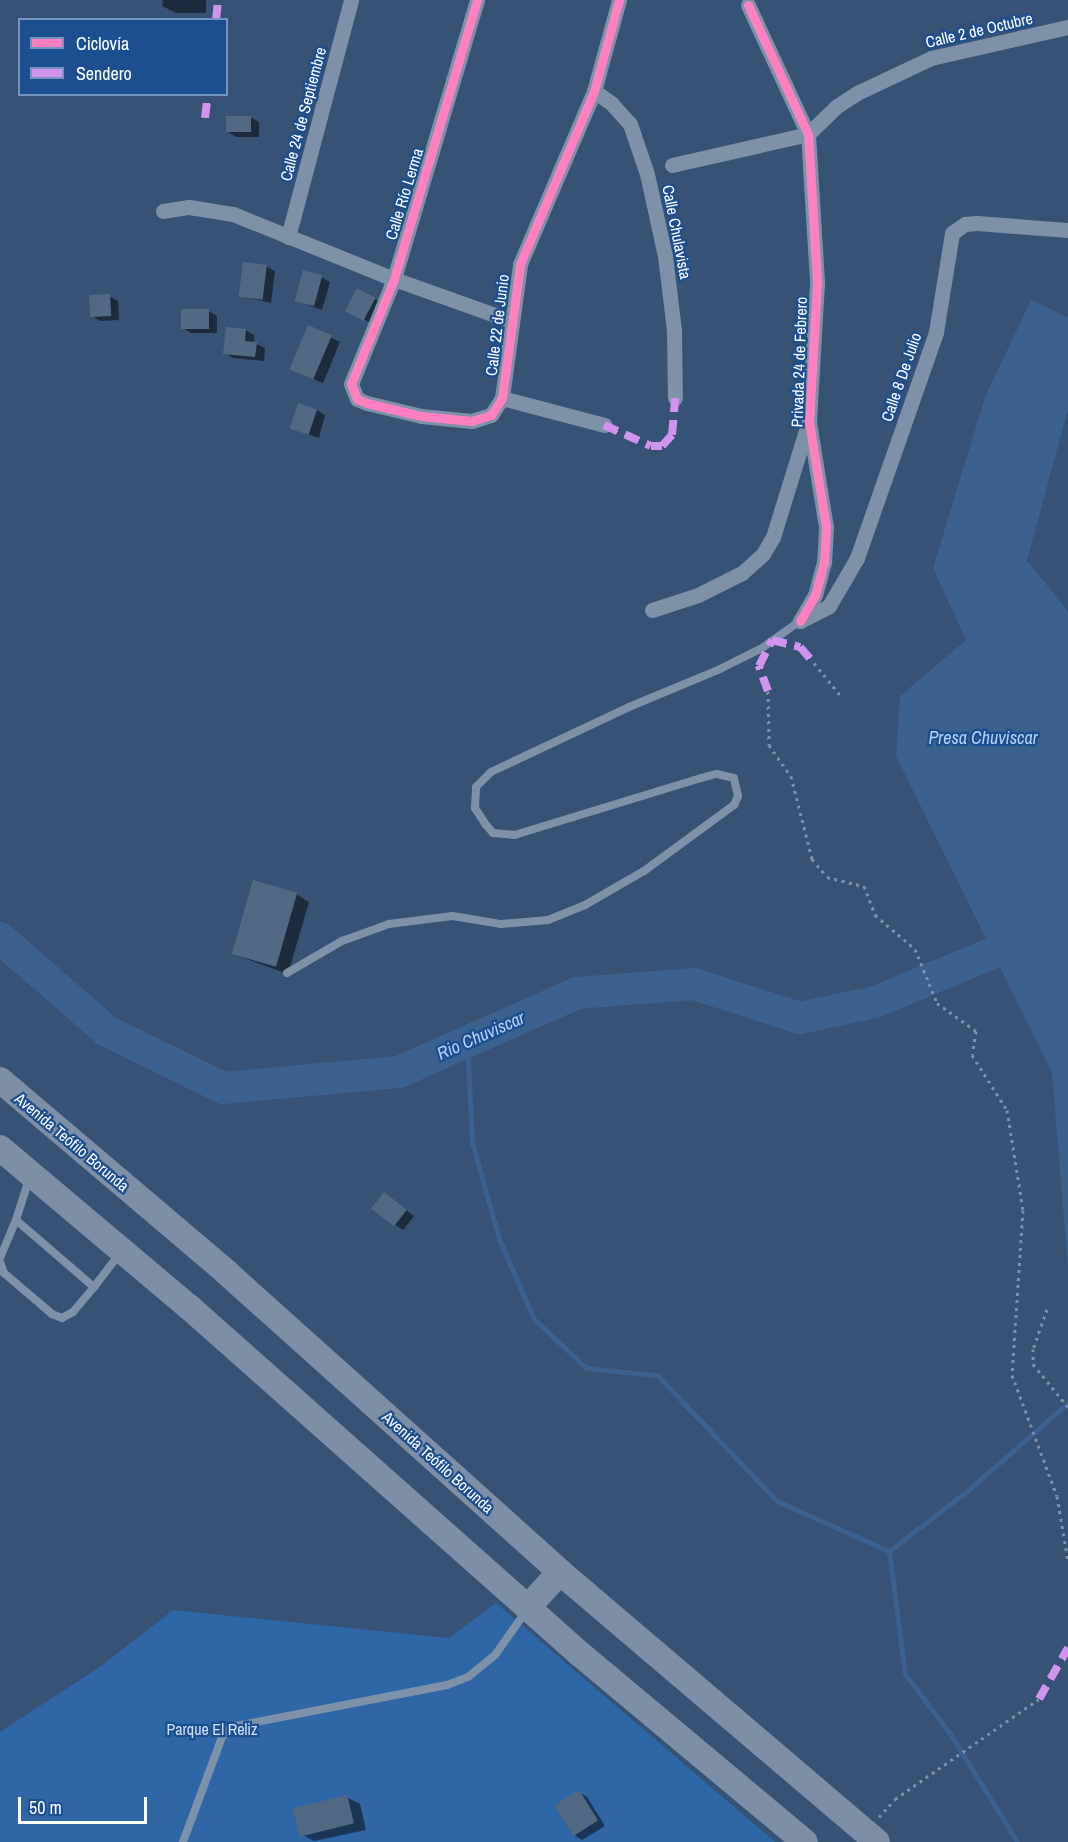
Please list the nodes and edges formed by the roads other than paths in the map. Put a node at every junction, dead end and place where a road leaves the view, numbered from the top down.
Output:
1 (351, 0) edge
2 (477, 0) edge
3 (619, 0) edge
4 (751, 2) edge
5 (1068, 27) edge
6 (594, 91) junction
7 (807, 134) junction
8 (672, 165) dead end
9 (163, 211) dead end
10 (1068, 230) edge
11 (288, 237) junction
12 (394, 279) junction
13 (512, 321) junction
14 (352, 393) joint
15 (502, 398) junction
16 (675, 398) dead end
17 (809, 422) junction
18 (604, 425) dead end
19 (652, 610) dead end
20 (800, 621) junction
21 (287, 973) dead end
22 (0, 1080) edge
23 (0, 1148) edge
24 (31, 1174) junction
25 (16, 1220) junction
26 (122, 1250) junction
27 (0, 1260) edge
28 (94, 1287) junction
29 (560, 1572) junction
30 (530, 1606) junction
31 (874, 1833) edge
32 (183, 1842) edge
33 (805, 1842) edge

1 - 11 street, Calle 24 de Septiembre
2 - 12 street, Calle Río Lerma
3 - 6 street, Calle 22 de Junio
4 - 7 street
5 - 7 street, Calle 2 de Octubre
6 - 13 street, Calle 22 de Junio
6 - 16 street, Calle Chulavista
7 - 8 street
7 - 17 street, Privada 24 de Febrero
9 - 11 street
10 - 20 street, Calle 8 De Julio
11 - 12 street
12 - 13 street
12 - 14 street, Calle Río Lerma
13 - 15 street, Calle 22 de Junio
14 - 15 street, Calle 22 de Junio
15 - 18 street
17 - 19 street
17 - 20 street, Privada 24 de Febrero
20 - 21 lane
22 - 29 main road, Avenida Teófilo Borunda
23 - 24 main road
24 - 25 lane
24 - 26 main road
25 - 27 lane
25 - 28 lane
26 - 28 lane
26 - 30 main road
27 - 28 lane
29 - 30 main road
29 - 31 main road, Avenida Teófilo Borunda
30 - 32 lane
30 - 33 main road

